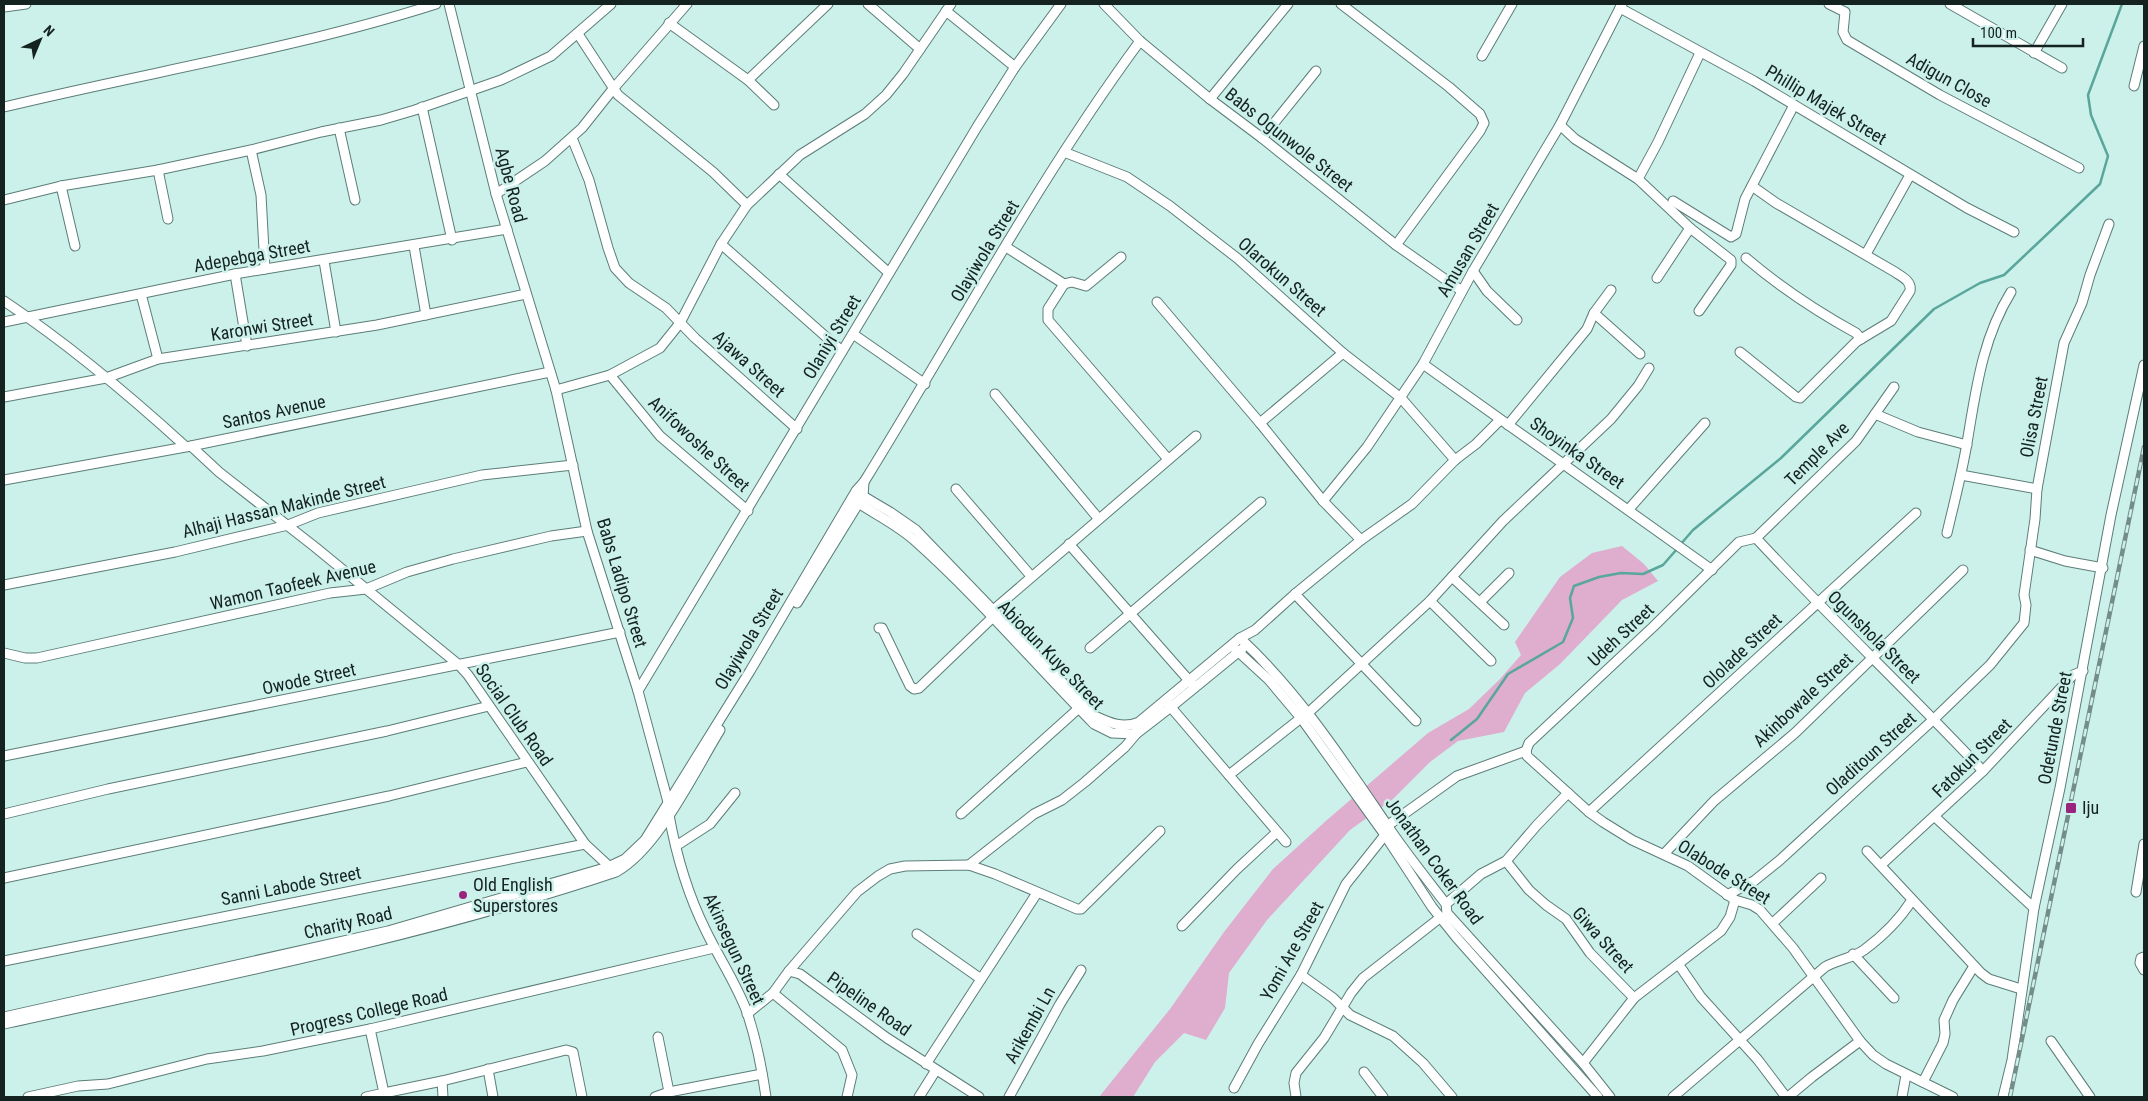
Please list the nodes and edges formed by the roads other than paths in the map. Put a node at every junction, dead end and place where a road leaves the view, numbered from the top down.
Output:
1 (26, 4) edge
2 (436, 4) edge
3 (449, 4) edge
4 (611, 4) edge
5 (687, 4) edge
6 (868, 4) edge
7 (1061, 4) edge
8 (1107, 4) edge
9 (1288, 4) edge
10 (1341, 4) edge
11 (1512, 4) edge
12 (1829, 4) edge
13 (1950, 4) edge
14 (2062, 4) edge
15 (822, 6) edge
16 (1621, 6) edge
17 (4, 7) edge
18 (948, 7) edge
19 (669, 23) junction
20 (578, 34) junction
21 (1140, 41) junction
22 (2144, 46) edge
23 (920, 49) junction
24 (1700, 53) junction
25 (2034, 53) junction
26 (1482, 56) dead end
27 (1015, 67) junction
28 (2062, 68) dead end
29 (1316, 71) dead end
30 (748, 80) junction
31 (2134, 86) dead end
32 (613, 89) junction
33 (470, 91) junction
34 (1210, 100) junction
35 (774, 105) dead end
36 (1794, 105) junction
37 (4, 107) edge
38 (422, 107) junction
39 (1560, 126) junction
40 (339, 128) junction
41 (572, 138) junction
42 (1262, 138) junction
43 (251, 150) junction
44 (1064, 152) junction
45 (2079, 168) dead end
46 (158, 170) junction
47 (779, 174) junction
48 (1910, 175) junction
49 (1638, 178) junction
50 (62, 186) junction
51 (1752, 186) junction
52 (496, 194) junction
53 (4, 200) edge
54 (355, 200) dead end
55 (1673, 200) dead end
56 (747, 205) junction
57 (168, 219) dead end
58 (2109, 224) dead end
59 (1690, 228) junction
60 (507, 230) junction
61 (2014, 232) dead end
62 (452, 240) junction
63 (721, 244) junction
64 (1396, 245) junction
65 (75, 246) dead end
66 (414, 246) junction
67 (1006, 247) junction
68 (1866, 254) junction
69 (1121, 257) dead end
70 (1746, 258) dead end
71 (324, 261) junction
72 (265, 269) junction
73 (1473, 271) junction
74 (889, 273) junction
75 (235, 274) junction
76 (1657, 278) dead end
77 (1064, 284) junction
78 (1611, 290) dead end
79 (1462, 291) junction
80 (2011, 292) dead end
81 (141, 294) junction
82 (526, 294) junction
83 (4, 300) edge
84 (1157, 302) dead end
85 (1699, 311) dead end
86 (1594, 314) junction
87 (426, 315) junction
88 (28, 317) junction
89 (1517, 320) dead end
90 (4, 322) edge
91 (680, 323) junction
92 (336, 332) junction
93 (854, 334) junction
94 (1862, 339) junction
95 (247, 346) junction
96 (842, 351) junction
97 (1740, 352) dead end
98 (1343, 353) junction
99 (1640, 354) dead end
100 (158, 359) junction
101 (1423, 364) junction
102 (2144, 365) edge
103 (1649, 368) dead end
104 (550, 372) junction
105 (610, 375) junction
106 (106, 378) junction
107 (925, 384) junction
108 (1894, 387) dead end
109 (556, 390) junction
110 (995, 394) dead end
111 (4, 397) edge
112 (1401, 398) junction
113 (1875, 414) junction
114 (1260, 422) junction
115 (1504, 422) junction
116 (1705, 423) dead end
117 (797, 429) junction
118 (1196, 436) dead end
119 (1967, 445) junction
120 (188, 446) junction
121 (1168, 459) junction
122 (1455, 460) junction
123 (1564, 464) junction
124 (573, 466) junction
125 (1961, 475) junction
126 (4, 480) edge
127 (956, 489) dead end
128 (2037, 489) junction
129 (858, 497) junction
130 (1323, 501) junction
131 (1261, 502) dead end
132 (1629, 509) junction
133 (748, 511) junction
134 (1916, 513) dead end
135 (1098, 518) junction
136 (288, 525) junction
137 (588, 531) junction
138 (1947, 533) dead end
139 (1756, 538) junction
140 (1361, 540) junction
141 (1069, 544) junction
142 (2030, 550) junction
143 (2103, 568) junction
144 (1712, 570) junction
145 (1963, 570) dead end
146 (1509, 573) dead end
147 (1031, 576) junction
148 (1452, 577) junction
149 (4, 585) edge
150 (366, 589) junction
151 (1295, 594) junction
152 (1430, 601) junction
153 (1480, 602) junction
154 (1817, 604) junction
155 (1131, 612) junction
156 (991, 614) junction
157 (2024, 622) joint
158 (1504, 625) dead end
159 (879, 628) dead end
160 (620, 632) junction
161 (1244, 641) junction
162 (1090, 648) dead end
163 (1235, 649) junction
164 (4, 653) edge
165 (1871, 658) junction
166 (1491, 661) dead end
167 (1360, 664) junction
168 (459, 665) junction
169 (2083, 670) junction
170 (1192, 684) junction
171 (638, 691) junction
172 (1169, 704) junction
173 (490, 706) junction
174 (1078, 708) junction
175 (1305, 715) junction
176 (1934, 719) junction
177 (1416, 721) dead end
178 (1134, 724) junction
179 (1136, 734) junction
180 (1526, 751) junction
181 (4, 756) edge
182 (527, 762) junction
183 (1983, 771) junction
184 (1229, 775) junction
185 (735, 793) dead end
186 (1568, 793) junction
187 (668, 802) junction
188 (1589, 812) junction
189 (4, 814) edge
190 (961, 814) dead end
191 (669, 815) junction
192 (1935, 817) junction
193 (1386, 830) junction
194 (1160, 831) dead end
195 (1277, 832) junction
196 (1286, 842) dead end
197 (585, 844) junction
198 (2144, 844) edge
199 (676, 846) junction
200 (1867, 851) dead end
201 (1664, 854) junction
202 (1506, 861) junction
203 (969, 865) junction
204 (1881, 865) junction
205 (612, 869) junction
206 (4, 878) edge
207 (1821, 878) dead end
208 (2136, 892) dead end
209 (1037, 893) junction
210 (1731, 898) junction
211 (1912, 900) junction
212 (1446, 904) junction
213 (2034, 908) junction
214 (1441, 917) junction
215 (1773, 923) junction
216 (1182, 926) dead end
217 (917, 934) dead end
218 (714, 948) junction
219 (1853, 954) junction
220 (2144, 957) edge
221 (4, 961) edge
222 (1679, 965) junction
223 (1974, 966) junction
224 (1081, 970) dead end
225 (2144, 970) edge
226 (789, 971) junction
227 (1301, 975) junction
228 (1814, 977) junction
229 (981, 979) junction
230 (2020, 989) junction
231 (773, 993) junction
232 (1634, 998) junction
233 (1894, 998) dead end
234 (1342, 1008) junction
235 (747, 1014) junction
236 (4, 1017) edge
237 (4, 1024) edge
238 (370, 1029) junction
239 (658, 1037) dead end
240 (1740, 1039) junction
241 (1860, 1041) junction
242 (2051, 1041) dead end
243 (1583, 1063) junction
244 (926, 1064) junction
245 (488, 1069) junction
246 (936, 1070) junction
247 (1364, 1072) dead end
248 (762, 1074) junction
249 (1906, 1074) junction
250 (442, 1081) junction
251 (1927, 1084) junction
252 (1234, 1088) dead end
253 (669, 1092) junction
254 (384, 1093) junction
255 (1594, 1096) edge
256 (28, 1097) edge
257 (366, 1097) edge
258 (443, 1097) edge
259 (493, 1097) edge
260 (582, 1097) edge
261 (655, 1097) edge
262 (766, 1097) edge
263 (847, 1097) edge
264 (919, 1097) edge
265 (979, 1097) edge
266 (1009, 1097) edge
267 (1296, 1097) edge
268 (1383, 1097) edge
269 (1452, 1097) edge
270 (1610, 1097) edge
271 (1672, 1097) edge
272 (1787, 1097) edge
273 (1902, 1097) edge
274 (1929, 1097) edge
275 (1953, 1097) edge
276 (2003, 1097) edge
277 (2090, 1097) edge

1 - 17 street
2 - 37 street
3 - 33 street, Agbe Road
4 - 20 street
5 - 19 street
6 - 23 street
7 - 27 street, Olaniyi Street
8 - 21 street, Babs Ogunwole Street
9 - 34 street
10 - 64 street
11 - 26 street
12 - 45 street, Adigun Close
13 - 25 street
14 - 25 street
15 - 30 street
16 - 24 street, Phillip Majek Street
16 - 39 street, Amusan Street
18 - 23 street
18 - 27 street
19 - 30 street
19 - 32 street
20 - 32 street
20 - 33 street
21 - 34 street, Babs Ogunwole Street
21 - 44 street, Olayiwola Street
22 - 31 street
23 - 47 street
24 - 36 street, Phillip Majek Street
24 - 49 street
25 - 28 street
27 - 74 street, Olaniyi Street
29 - 42 street
30 - 35 street
32 - 41 street
32 - 56 street
33 - 38 street
33 - 52 street, Agbe Road
34 - 42 street, Babs Ogunwole Street
36 - 48 street, Phillip Majek Street
36 - 51 street
38 - 40 street
38 - 62 street
39 - 49 street
39 - 73 street, Amusan Street
40 - 43 street
40 - 54 street
41 - 52 street
41 - 91 street, Ajawa Street
42 - 64 street, Babs Ogunwole Street
43 - 46 street
43 - 72 street
44 - 67 street, Olayiwola Street
44 - 98 street, Olarokun Street
46 - 50 street
46 - 57 street
47 - 56 street
47 - 74 street
48 - 61 street, Phillip Majek Street
48 - 68 street
49 - 59 street
50 - 53 street
50 - 65 street
51 - 55 street
51 - 68 street
52 - 60 street, Agbe Road
56 - 63 street
58 - 128 street, Olisa Street
59 - 76 street
59 - 85 street
60 - 62 street, Adepebga Street
60 - 82 street, Agbe Road
62 - 66 street, Adepebga Street
63 - 91 street
63 - 96 street
64 - 79 street, Babs Ogunwole Street
66 - 71 street, Adepebga Street
66 - 87 street
67 - 77 street
67 - 107 street, Olayiwola Street
68 - 94 street
69 - 77 street
70 - 94 street
71 - 72 street, Adepebga Street
71 - 92 street
72 - 75 street, Adepebga Street
73 - 79 street, Amusan Street
73 - 89 street
74 - 93 street, Olaniyi Street
75 - 81 street, Adepebga Street
75 - 95 street
77 - 121 street
78 - 86 street
79 - 101 street, Amusan Street
80 - 119 street
81 - 88 street, Adepebga Street
81 - 100 street
82 - 87 street, Karonwi Street
82 - 104 street, Agbe Road
83 - 88 street, Social Club Road
84 - 114 street
86 - 99 street
86 - 115 street
87 - 92 street, Karonwi Street
88 - 90 street, Adepebga Street
88 - 106 street, Social Club Road
91 - 105 street
91 - 117 street, Ajawa Street
92 - 95 street, Karonwi Street
93 - 96 street, Olaniyi Street
93 - 107 street
94 - 97 street
95 - 100 street, Karonwi Street
96 - 117 street, Olaniyi Street
98 - 112 street, Olarokun Street
98 - 114 street
100 - 106 street, Karonwi Street
101 - 112 street, Amusan Street
101 - 115 street, Shoyinka Street
102 - 143 street, Odetunde Street
103 - 123 street
104 - 109 street, Babs Ladipo Street
104 - 120 street, Santos Avenue
105 - 109 street
105 - 133 street, Anifowoshe Street
106 - 111 street, Karonwi Street
106 - 120 street, Social Club Road
107 - 129 street, Olayiwola Street
108 - 113 street, Temple Ave
109 - 124 street, Babs Ladipo Street
110 - 135 street
112 - 122 street, Olarokun Street
112 - 130 street, Amusan Street
113 - 119 street
113 - 139 street, Temple Ave
114 - 130 street
115 - 122 street
115 - 123 street, Shoyinka Street
116 - 132 street
117 - 133 street, Olaniyi Street
118 - 121 street
119 - 125 street
120 - 126 street, Santos Avenue
120 - 136 street, Social Club Road
121 - 135 street
122 - 140 street
123 - 132 street, Shoyinka Street
123 - 148 street
124 - 136 street, Alhaji Hassan Makinde Street
124 - 137 street, Babs Ladipo Street
125 - 128 street
125 - 138 street
127 - 147 street
128 - 142 street, Olisa Street
129 - 156 street, Abiodun Kuye Street
129 - 187 street, Olayiwola Street
129 - 191 street, Charity Road
130 - 140 street
131 - 155 street
132 - 144 street, Shoyinka Street
133 - 171 street, Olaniyi Street
134 - 154 street, Ololade Street
135 - 141 street
136 - 149 street, Alhaji Hassan Makinde Street
136 - 150 street, Social Club Road
137 - 150 street, Wamon Taofeek Avenue
137 - 160 street, Babs Ladipo Street
139 - 144 street, Udeh Street
139 - 154 street, Ogunshola Street
140 - 151 street
141 - 147 street
141 - 155 street
142 - 143 street
142 - 157 street, Olisa Street
143 - 169 street, Odetunde Street
144 - 180 street, Udeh Street
145 - 165 street, Akinbowale Street
146 - 153 street
147 - 156 street
148 - 152 street
148 - 153 street
150 - 164 street, Wamon Taofeek Avenue
150 - 168 street, Social Club Road
151 - 161 street
151 - 167 street
152 - 166 street
152 - 167 street
153 - 158 street
154 - 165 street, Ogunshola Street
154 - 188 street, Ololade Street
155 - 162 street
155 - 170 street
156 - 159 street
156 - 174 street, Abiodun Kuye Street
156 - 178 street, Abiodun Kuye Street
157 - 176 street, Oladitoun Street
160 - 168 street, Owode Street
160 - 171 street, Babs Ladipo Street
161 - 163 street
161 - 175 street, Jonathan Coker Road
163 - 170 street
163 - 175 street, Jonathan Coker Road
165 - 176 street, Ogunshola Street
165 - 201 street, Akinbowale Street
167 - 175 street
167 - 177 street
168 - 173 street, Social Club Road
168 - 181 street, Owode Street
169 - 183 street, Fatokun Street
169 - 213 street, Odetunde Street
170 - 172 street
171 - 187 street, Babs Ladipo Street
172 - 178 street
172 - 179 street
172 - 184 street
173 - 182 street, Social Club Road
173 - 189 street
174 - 179 street, Abiodun Kuye Street
174 - 190 street
175 - 184 street
175 - 193 street, Jonathan Coker Road
176 - 183 street, Ogunshola Street
176 - 210 street, Oladitoun Street
178 - 179 street
179 - 203 street
180 - 186 street, Olabode Street
180 - 193 street, Yomi Are Street
182 - 197 street, Social Club Road
182 - 206 street
183 - 192 street, Fatokun Street
184 - 195 street
185 - 199 street
186 - 188 street, Olabode Street
186 - 202 street
187 - 205 street, Charity Road
188 - 201 street, Olabode Street
191 - 199 street, Akinsegun Street
191 - 205 street, Charity Road
192 - 204 street, Fatokun Street
192 - 213 street
193 - 212 street, Jonathan Coker Road
193 - 214 street, Jonathan Coker Road
193 - 227 street, Yomi Are Street
194 - 209 street
195 - 196 street
195 - 216 street
197 - 205 street, Social Club Road
197 - 221 street, Sanni Labode Street
198 - 208 street
199 - 218 street, Akinsegun Street
200 - 204 street
201 - 210 street, Olabode Street
202 - 212 street
202 - 232 street, Giwa Street
203 - 209 street
203 - 226 street
204 - 211 street
205 - 236 street, Charity Road
205 - 237 street, Charity Road
207 - 215 street
209 - 229 street
210 - 215 street, Olabode Street
210 - 222 street
211 - 219 street
211 - 223 street
212 - 243 street, Jonathan Coker Road
213 - 230 street, Odetunde Street
214 - 234 street
214 - 255 street, Jonathan Coker Road
215 - 228 street, Olabode Street
217 - 229 street
218 - 235 street, Akinsegun Street
218 - 238 street, Progress College Road
219 - 228 street
219 - 233 street
220 - 225 street
222 - 232 street
222 - 240 street
223 - 230 street
223 - 251 street
224 - 266 street, Arikembi Ln
226 - 231 street
226 - 244 street, Pipeline Road
227 - 234 street
227 - 252 street, Yomi Are Street
228 - 240 street
228 - 241 street, Olabode Street
229 - 244 street
230 - 276 street, Odetunde Street
231 - 235 street
231 - 263 street
232 - 243 street
234 - 267 street
234 - 269 street
235 - 248 street, Akinsegun Street
238 - 254 street
238 - 256 street, Progress College Road
239 - 253 street
240 - 271 street
240 - 272 street
241 - 249 street, Olabode Street
241 - 272 street
242 - 277 street
243 - 270 street, Jonathan Coker Road
244 - 246 street, Pipeline Road
245 - 250 street
245 - 259 street
245 - 260 street
246 - 264 street
246 - 265 street, Pipeline Road
247 - 268 street
248 - 253 street
248 - 262 street, Akinsegun Street
249 - 251 street, Olabode Street
249 - 273 street
250 - 254 street
250 - 258 street
251 - 274 street
251 - 275 street, Olabode Street
253 - 261 street
254 - 257 street

